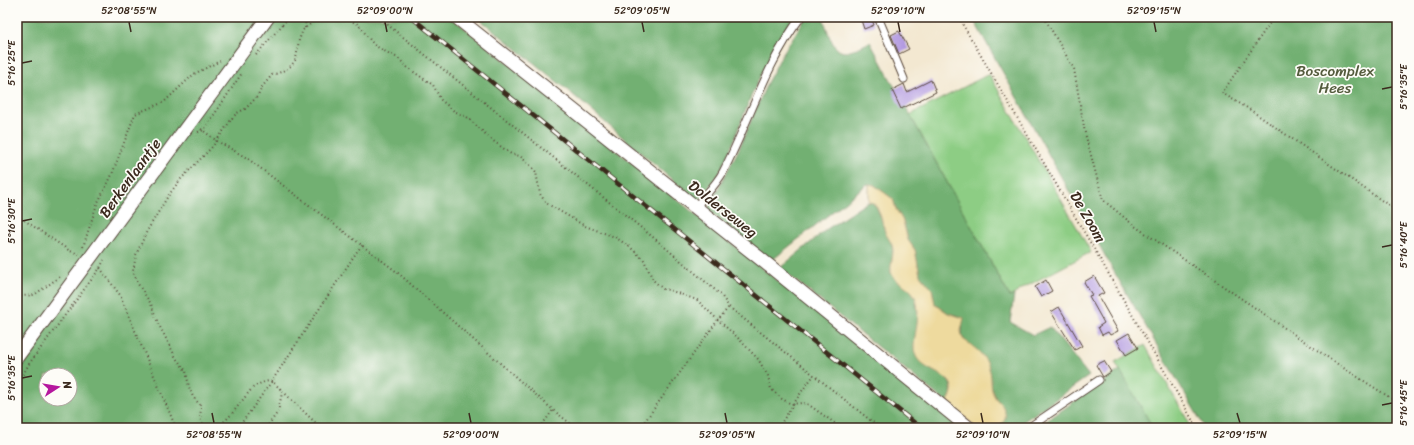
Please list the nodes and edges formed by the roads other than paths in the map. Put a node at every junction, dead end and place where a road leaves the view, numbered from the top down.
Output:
1 (268, 17) edge
2 (456, 17) edge
3 (801, 17) edge
4 (878, 17) edge
5 (904, 79) dead end
6 (695, 208) junction
7 (17, 357) edge
8 (1099, 380) dead end
9 (969, 428) edge
10 (1028, 428) edge

1 - 7 street, Berkenlaantje
2 - 6 street, Dolderseweg
3 - 6 lane
4 - 5 lane
6 - 9 street, Dolderseweg
8 - 10 lane

